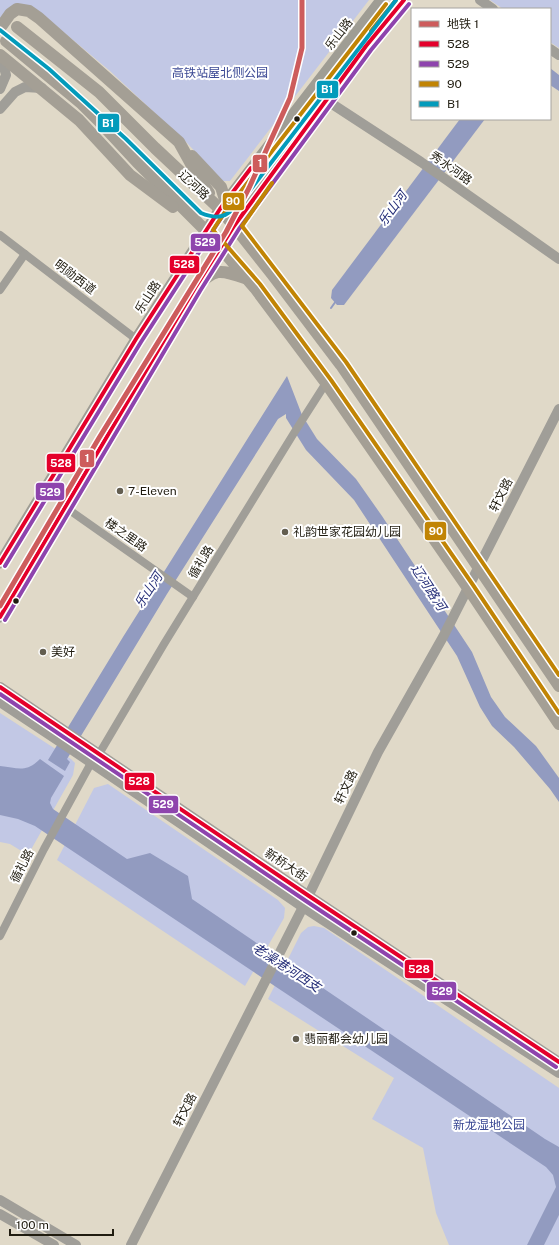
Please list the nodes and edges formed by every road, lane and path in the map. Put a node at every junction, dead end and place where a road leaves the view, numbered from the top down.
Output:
1 (381, 0) edge
2 (404, 0) edge
3 (480, 0) edge
4 (492, 8) edge
5 (17, 27) dead end
6 (0, 28) edge
7 (6, 41) dead end
8 (551, 49) edge
9 (0, 55) edge
10 (559, 55) edge
11 (42, 88) junction
12 (0, 89) edge
13 (326, 100) junction
14 (0, 109) edge
15 (223, 205) junction
16 (234, 226) junction
17 (206, 232) junction
18 (0, 235) edge
19 (219, 248) junction
20 (25, 254) junction
21 (559, 259) edge
22 (246, 278) junction
23 (195, 288) junction
24 (0, 290) edge
25 (136, 339) junction
26 (326, 383) junction
27 (559, 409) edge
28 (65, 507) junction
29 (0, 563) edge
30 (479, 567) junction
31 (468, 588) junction
32 (193, 598) junction
33 (0, 617) edge
34 (559, 686) edge
35 (0, 687) edge
36 (0, 702) edge
37 (559, 724) edge
38 (74, 744) junction
39 (99, 754) junction
40 (92, 762) junction
41 (309, 896) junction
42 (304, 907) junction
43 (0, 936) edge
44 (559, 1062) edge
45 (559, 1074) edge
46 (0, 1200) edge
47 (0, 1214) edge
48 (54, 1245) edge
49 (76, 1245) edge
50 (131, 1245) edge

1 - 15 main road, 乐山路
2 - 13 main road
3 - 4 street
5 - 15 main road, 辽河路
6 - 15 main road
7 - 17 main road, 辽河路
8 - 10 street
9 - 11 main road
9 - 12 street
11 - 14 street
11 - 17 main road
13 - 16 main road
13 - 21 street, 秀水河路
15 - 16 main road, 辽河路
15 - 17 main road, 乐山路
16 - 19 main road
16 - 30 main road, 辽河路
17 - 19 main road, 辽河路
17 - 25 main road, 乐山路
18 - 20 street, 明勋西道
19 - 22 main road, 辽河路
19 - 23 main road
20 - 24 street
20 - 25 street, 明勋西道
22 - 23 main road
22 - 26 main road, 辽河路
23 - 28 main road
25 - 29 main road, 乐山路
26 - 31 main road, 辽河路
26 - 32 street, 循礼路
27 - 30 street, 轩文路
28 - 32 street, 楼之里路
28 - 33 main road
30 - 31 street, 轩文路
30 - 34 main road, 辽河路
31 - 37 main road, 辽河路
31 - 41 street, 轩文路
32 - 39 street, 循礼路
35 - 38 street, 新桥大街
36 - 38 street, 新桥大街
38 - 39 street, 新桥大街
38 - 40 street, 新桥大街
39 - 41 street, 新桥大街
40 - 42 street, 新桥大街
40 - 43 street, 循礼路
41 - 42 street, 轩文路
41 - 44 street, 新桥大街
42 - 45 street, 新桥大街
42 - 50 street, 轩文路
46 - 49 street
47 - 48 street

